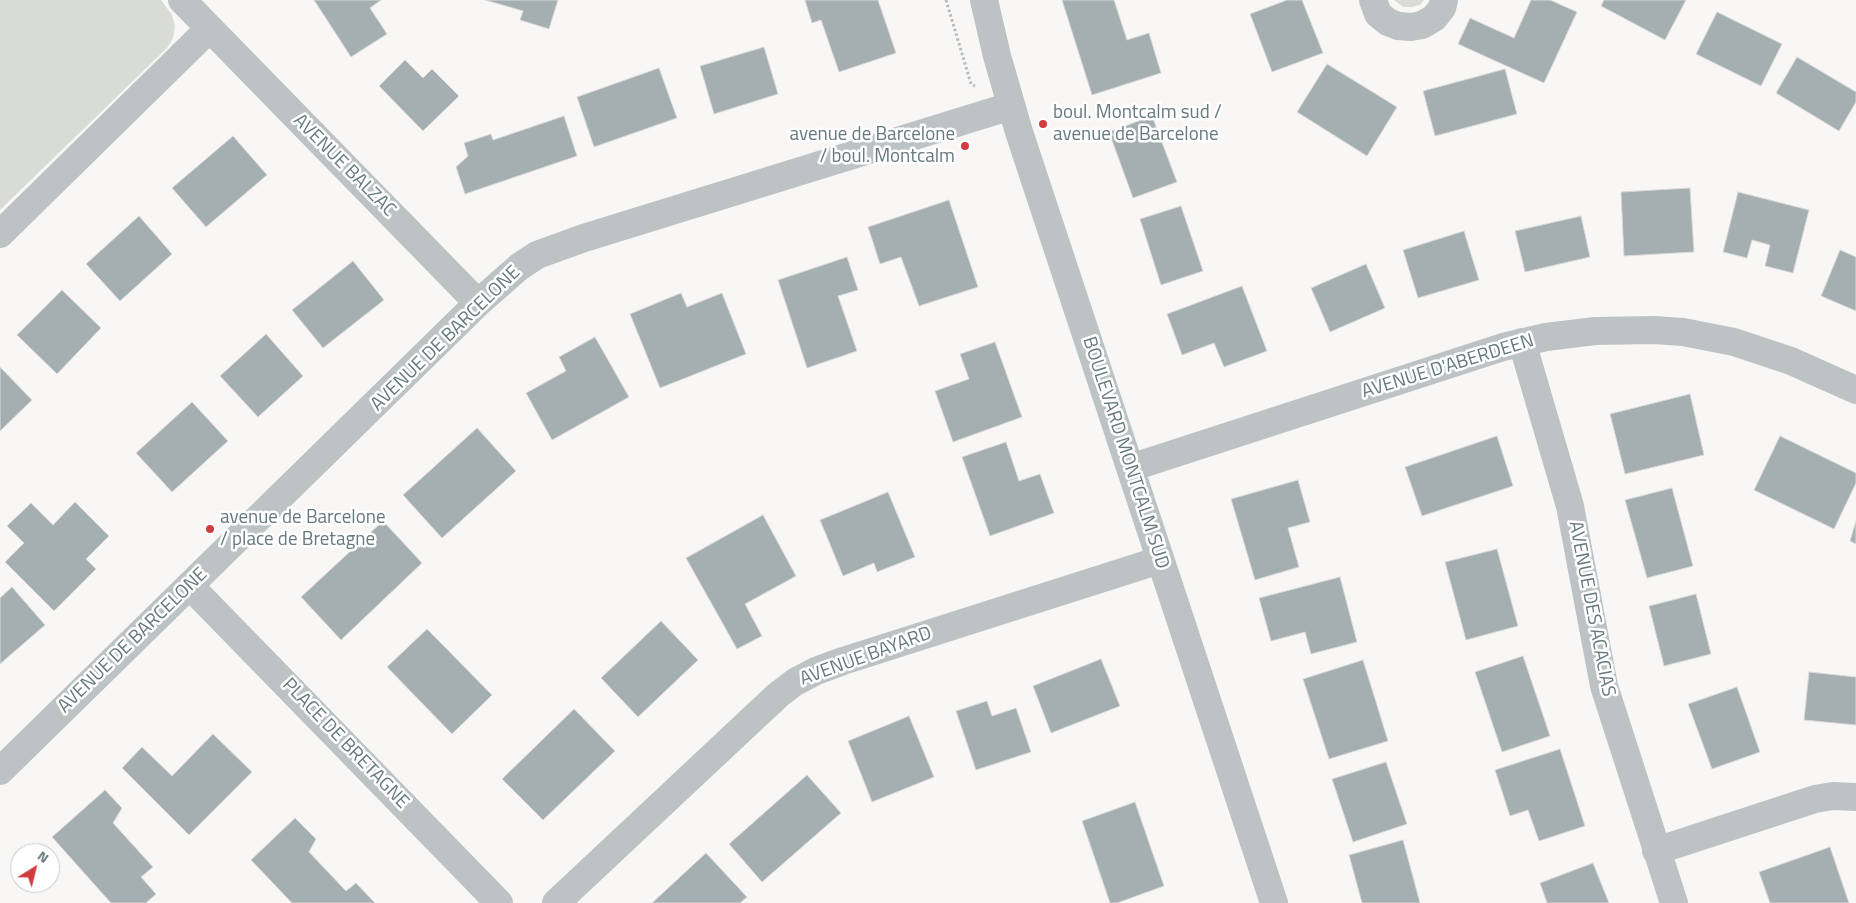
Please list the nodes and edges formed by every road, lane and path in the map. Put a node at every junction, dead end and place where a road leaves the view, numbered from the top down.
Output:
1 (182, 0) edge
2 (946, 0) edge
3 (984, 0) edge
4 (1373, 0) edge
5 (1444, 0) edge
6 (209, 29) junction
7 (971, 84) dead end
8 (1011, 106) junction
9 (0, 234) edge
10 (478, 303) junction
11 (1522, 342) junction
12 (1856, 390) edge
13 (1130, 468) junction
14 (1160, 560) junction
15 (190, 586) junction
16 (0, 771) edge
17 (1856, 797) edge
18 (1656, 850) junction
19 (499, 903) edge
20 (556, 903) edge
21 (1274, 903) edge
22 (1674, 903) edge

1 - 6 street, AVENUE BALZAC
2 - 7 path
3 - 8 street, BOULEVARD MONTCALM SUD
4 - 5 street
6 - 9 street
6 - 10 street, AVENUE BALZAC
8 - 10 street, AVENUE DE BARCELONE
8 - 13 street, BOULEVARD MONTCALM SUD
10 - 15 street, AVENUE DE BARCELONE
11 - 12 street, AVENUE D'ABERDEEN
11 - 13 street, AVENUE D'ABERDEEN
11 - 18 street, AVENUE DES ACACIAS
13 - 14 street, BOULEVARD MONTCALM SUD
14 - 20 street, AVENUE BAYARD
14 - 21 street, BOULEVARD MONTCALM SUD
15 - 16 street, AVENUE DE BARCELONE
15 - 19 street, PLACE DE BRETAGNE
17 - 18 street
18 - 22 street, AVENUE DES ACACIAS

